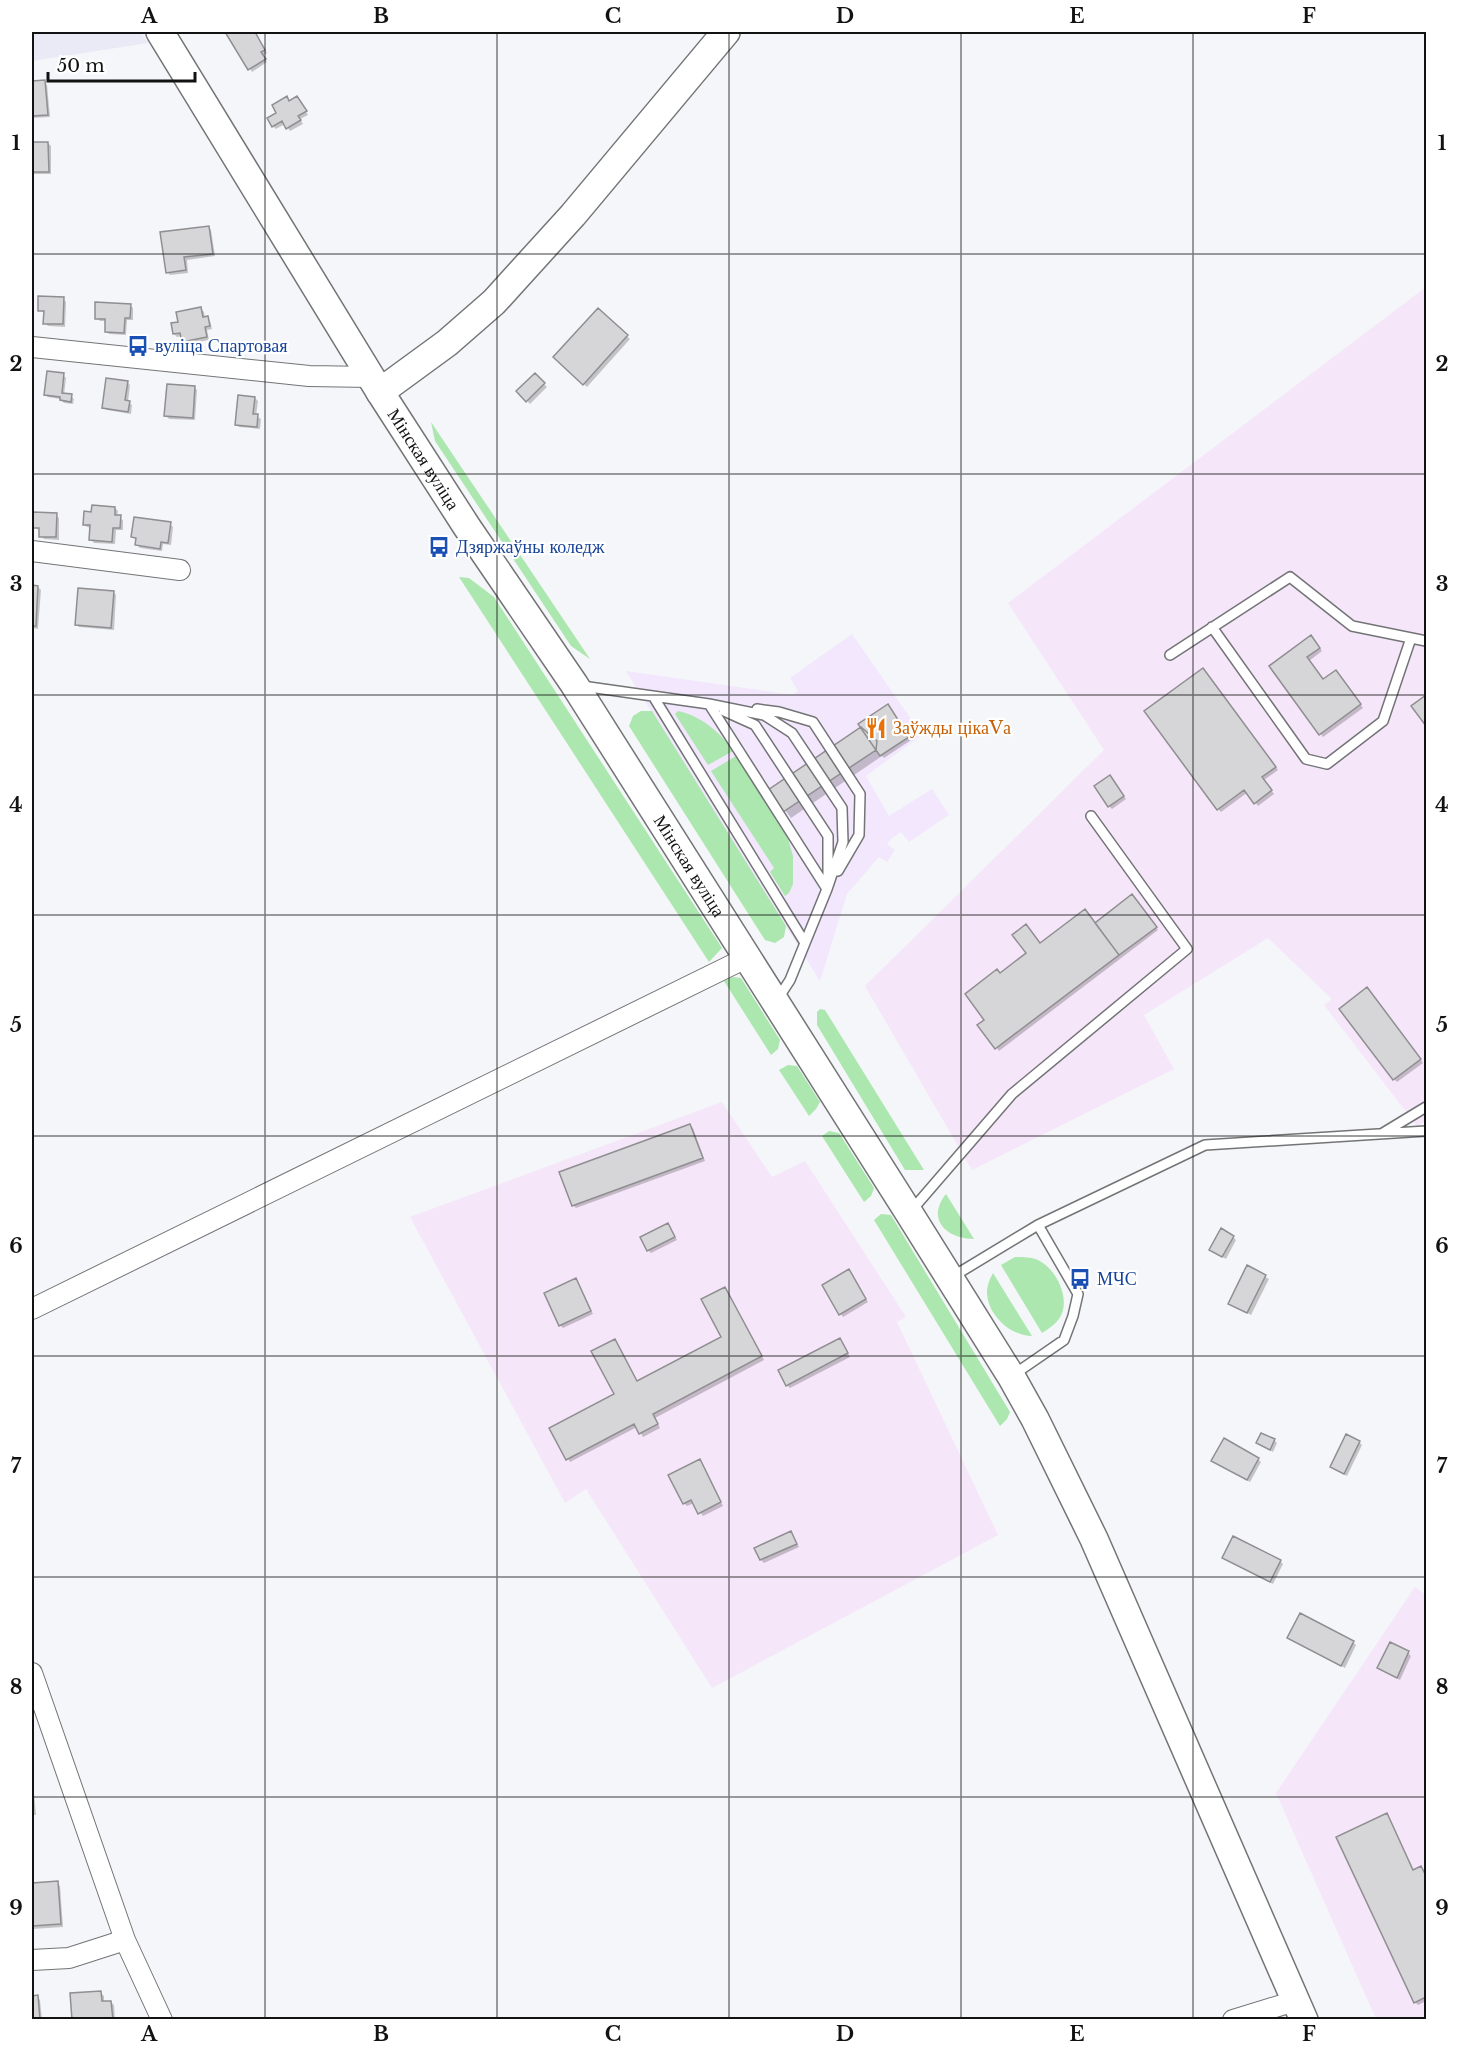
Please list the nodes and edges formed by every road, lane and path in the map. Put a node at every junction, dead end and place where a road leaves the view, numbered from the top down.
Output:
1 (160, 32) edge
2 (726, 32) edge
3 (32, 347) edge
4 (375, 384) junction
5 (32, 552) edge
6 (180, 570) dead end
7 (1212, 627) junction
8 (1411, 638) junction
9 (1426, 641) edge
10 (1170, 655) dead end
11 (574, 684) junction
12 (653, 696) junction
13 (709, 704) junction
14 (1091, 816) dead end
15 (827, 889) junction
16 (805, 943) junction
17 (746, 958) junction
18 (776, 1002) junction
19 (1426, 1107) edge
20 (1426, 1131) edge
21 (1381, 1135) junction
22 (909, 1213) junction
23 (1038, 1224) junction
24 (949, 1279) junction
25 (32, 1310) edge
26 (1011, 1376) junction
27 (32, 1673) edge
28 (125, 1940) junction
29 (32, 1960) edge
30 (1299, 2010) edge
31 (162, 2019) edge
32 (1233, 2019) edge

1 - 4 street, Мінская вуліца
2 - 4 street
3 - 4 street
4 - 11 street, Мінская вуліца
5 - 6 street
7 - 8 lane
7 - 8 lane
7 - 10 lane
8 - 9 lane
11 - 12 lane
11 - 17 street, Мінская вуліца
12 - 13 lane
12 - 16 lane
13 - 15 lane
13 - 15 lane
13 - 15 lane
13 - 15 lane
14 - 22 lane
15 - 16 lane
16 - 18 lane
17 - 18 street, Мінская вуліца
17 - 25 street
18 - 22 street, Мінская вуліца
19 - 21 lane
20 - 21 lane
21 - 23 lane
22 - 24 street, Мінская вуліца
23 - 24 lane
23 - 26 lane
24 - 26 street, Мінская вуліца
26 - 30 street, Мінская вуліца
27 - 28 street
28 - 29 street
28 - 31 street
30 - 32 street

